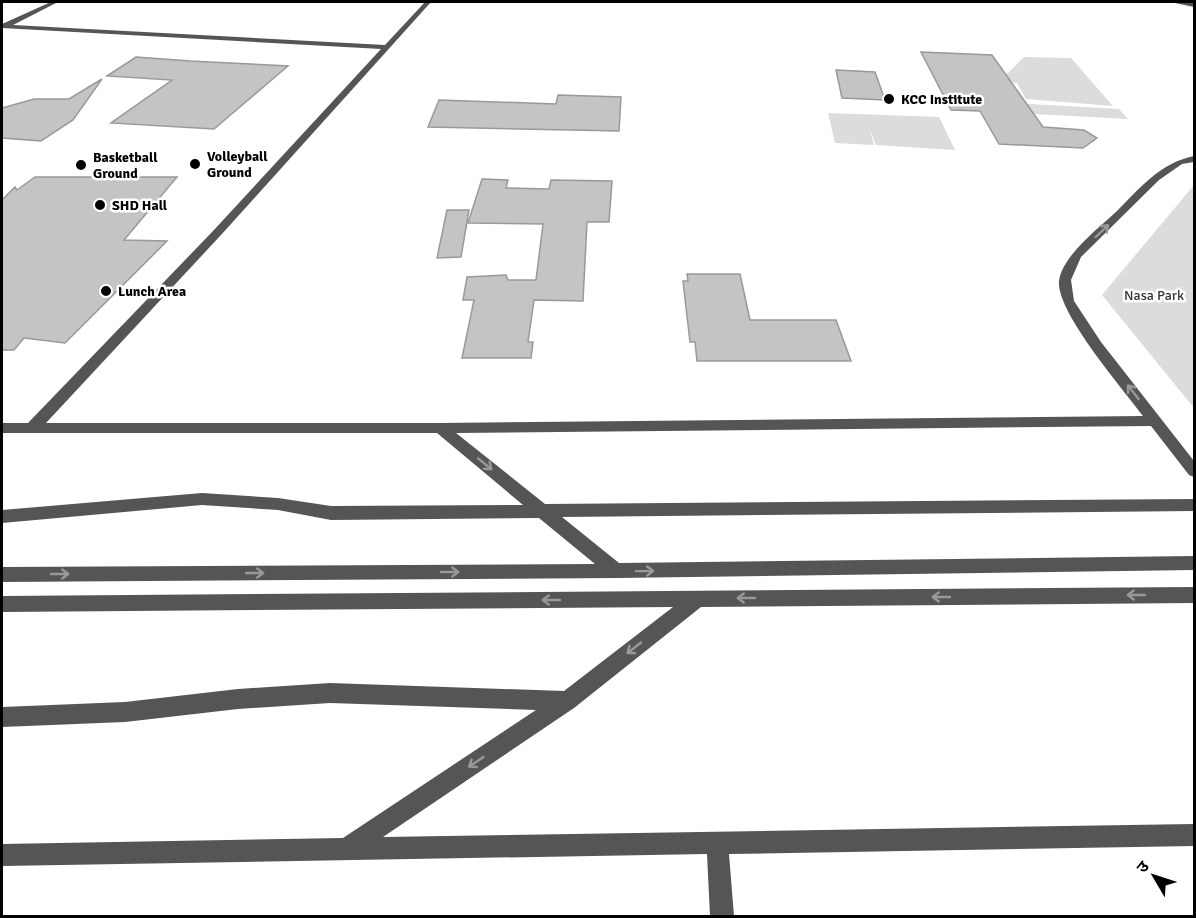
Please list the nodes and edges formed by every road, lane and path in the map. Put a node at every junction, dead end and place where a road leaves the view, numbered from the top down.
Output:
1 (55, 2) edge
2 (428, 2) edge
3 (1173, 2) edge
4 (1194, 5) edge
5 (2, 27) edge
6 (386, 47) junction
7 (1194, 159) edge
8 (1156, 421) junction
9 (2, 428) edge
10 (440, 428) junction
11 (31, 429) junction
12 (1194, 471) edge
13 (1194, 505) edge
14 (541, 510) junction
15 (2, 518) edge
16 (1194, 563) edge
17 (616, 571) junction
18 (2, 575) edge
19 (1194, 595) edge
20 (697, 599) junction
21 (2, 604) edge
22 (567, 701) junction
23 (2, 717) edge
24 (1194, 835) edge
25 (717, 843) junction
26 (348, 848) junction
27 (2, 855) edge
28 (722, 916) edge

1 - 5 street
2 - 6 street
3 - 4 street
5 - 6 street
6 - 11 street
8 -> 7 street
8 - 10 street
8 - 12 street
9 - 11 street
10 - 11 street
10 -> 14 street
13 - 14 street
14 - 15 street
14 - 17 street
17 -> 16 street
18 -> 17 street
19 -> 20 street
20 -> 21 street
20 -> 22 street
22 - 23 street
22 -> 26 street
24 - 25 street
25 - 26 street
25 - 28 street
26 - 27 street

